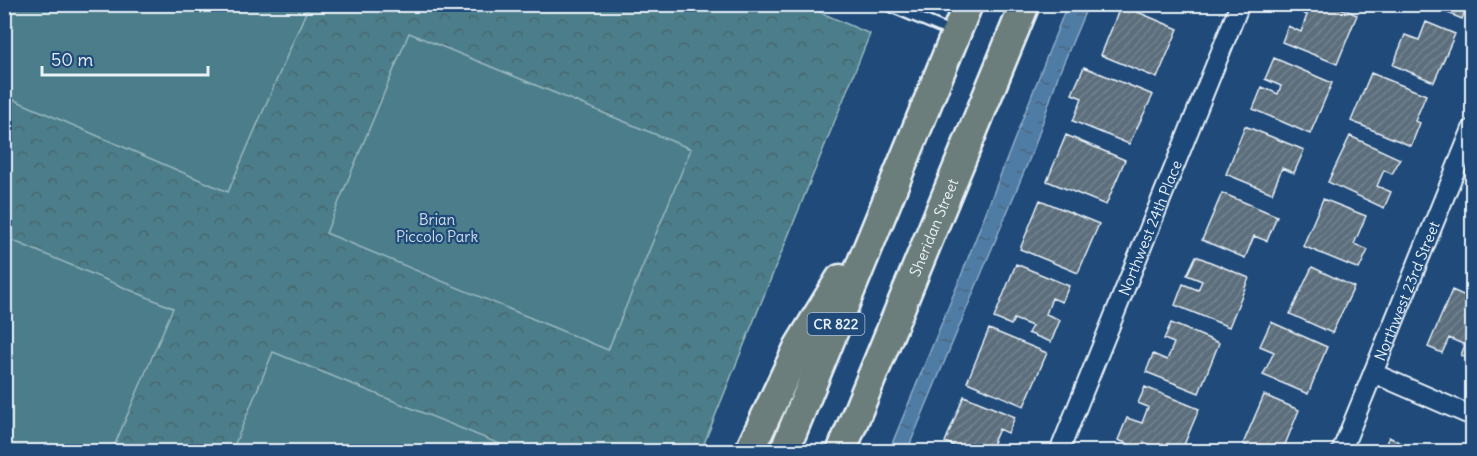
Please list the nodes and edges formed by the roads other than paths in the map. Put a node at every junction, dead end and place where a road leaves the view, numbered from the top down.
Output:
1 (885, 4) edge
2 (968, 4) edge
3 (1025, 4) edge
4 (1240, 4) edge
5 (956, 34) junction
6 (1473, 129) edge
7 (888, 197) junction
8 (1373, 373) junction
9 (1473, 416) edge
10 (749, 452) edge
11 (784, 452) edge
12 (842, 452) edge
13 (1059, 452) edge
14 (1341, 452) edge

1 - 5 lane
2 - 5 main road, CR 822
3 - 12 main road, Sheridan Street
4 - 13 street, Northwest 24th Place
5 - 7 main road, CR 822
6 - 8 street, Northwest 23rd Street
7 - 10 main road
7 - 11 main road, CR 822
8 - 9 street
8 - 14 street, Northwest 23rd Street

